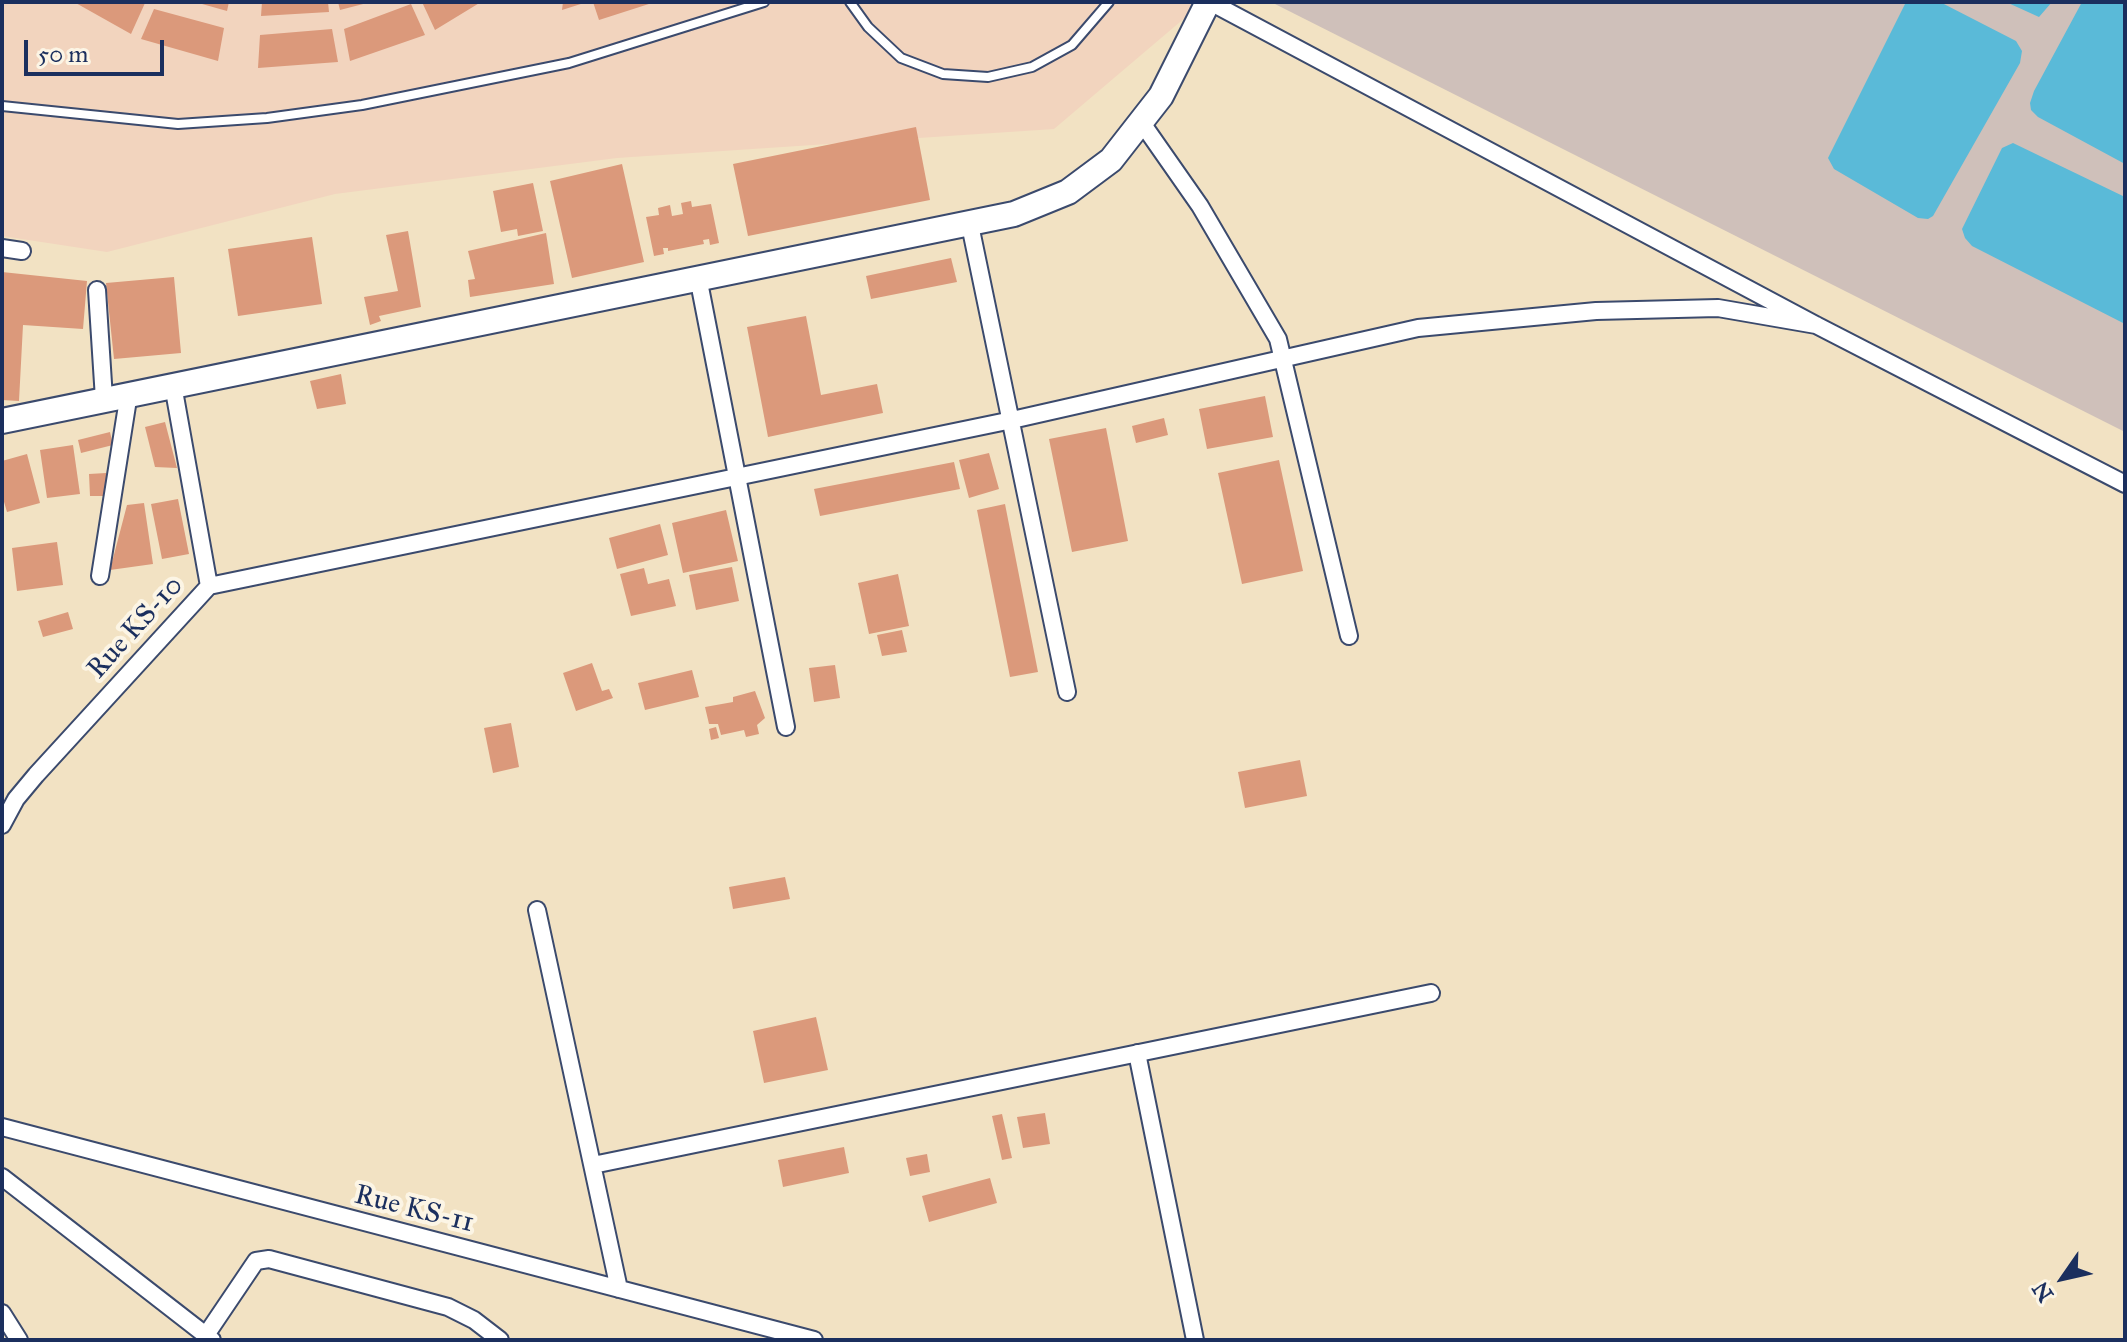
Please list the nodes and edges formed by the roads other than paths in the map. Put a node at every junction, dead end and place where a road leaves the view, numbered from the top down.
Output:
1 (764, 2) edge
2 (850, 2) edge
3 (1109, 2) edge
4 (1209, 2) edge
5 (2, 106) edge
6 (1142, 123) junction
7 (970, 225) junction
8 (2, 248) edge
9 (22, 251) dead end
10 (698, 277) junction
11 (97, 290) dead end
12 (1816, 325) junction
13 (1284, 357) junction
14 (173, 385) junction
15 (129, 393) junction
16 (104, 399) junction
17 (1012, 420) junction
18 (2, 421) edge
19 (738, 477) junction
20 (2125, 484) edge
21 (100, 576) dead end
22 (209, 586) junction
23 (1349, 636) dead end
24 (1067, 692) dead end
25 (786, 727) dead end
26 (2, 825) edge
27 (537, 910) dead end
28 (1431, 993) dead end
29 (1137, 1053) junction
30 (2, 1127) edge
31 (593, 1165) junction
32 (2, 1177) edge
33 (619, 1289) junction
34 (2, 1313) edge
35 (209, 1338) edge
36 (19, 1340) edge
37 (500, 1340) edge
38 (814, 1340) edge
39 (1195, 1340) edge

1 - 5 lane
2 - 3 lane
4 - 6 street
4 - 12 street
6 - 7 street
6 - 13 street
7 - 10 street
7 - 17 street
8 - 9 street
10 - 14 street
10 - 19 street
11 - 16 street
12 - 13 street
12 - 20 street
13 - 17 street
13 - 23 street
14 - 15 street
14 - 22 street, Rue KS-10
15 - 16 street
15 - 21 street
16 - 18 street
17 - 19 street
17 - 24 street
19 - 22 street
19 - 25 street
22 - 26 street, Rue KS-10
27 - 31 street
28 - 29 street
29 - 31 street
29 - 39 street
30 - 33 street, Rue KS-11
31 - 33 street
32 - 35 street
33 - 38 street, Rue KS-11
34 - 36 street
35 - 37 street

